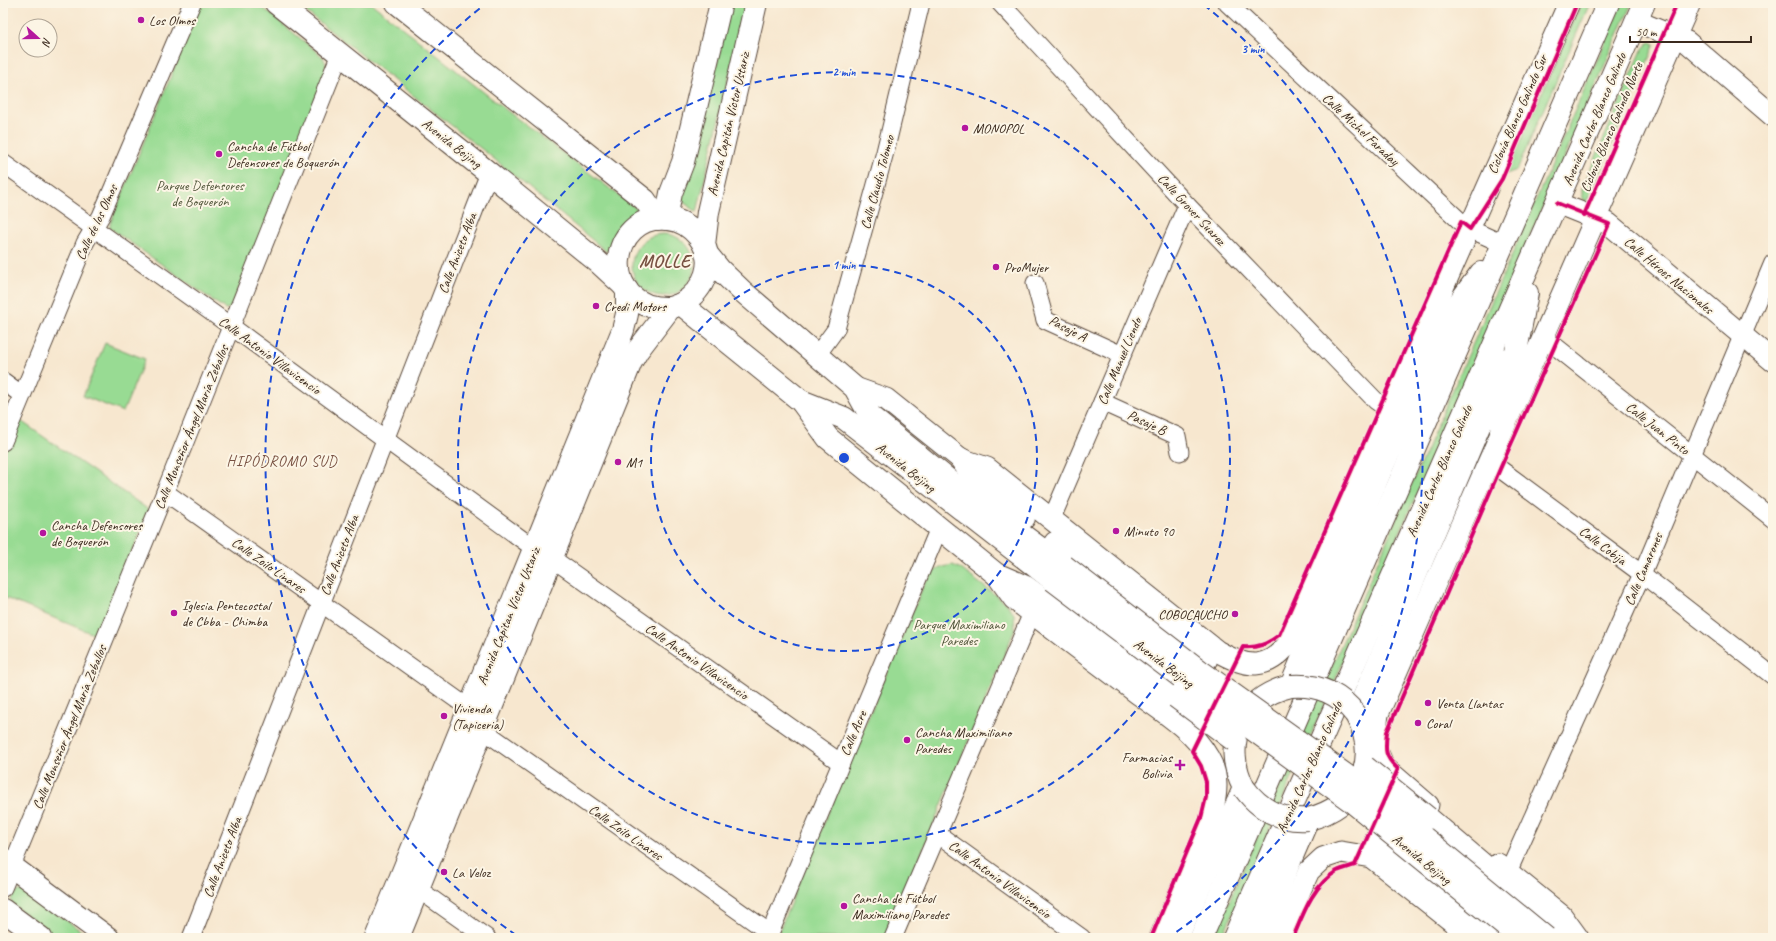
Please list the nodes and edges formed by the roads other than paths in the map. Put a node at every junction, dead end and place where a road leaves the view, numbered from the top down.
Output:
1 (192, 3) edge
2 (276, 3) edge
3 (397, 3) edge
4 (721, 3) edge
5 (756, 3) edge
6 (921, 3) edge
7 (1000, 3) edge
8 (1227, 3) edge
9 (1569, 3) edge
10 (1608, 3) edge
11 (1690, 3) edge
12 (1640, 12) edge
13 (1674, 38) junction
14 (340, 54) junction
15 (1773, 116) edge
16 (3, 163) edge
17 (489, 173) junction
18 (1557, 203) junction
19 (1187, 205) junction
20 (662, 219) junction
21 (1602, 222) junction
22 (1470, 229) junction
23 (94, 230) junction
24 (1503, 244) junction
25 (705, 249) junction
26 (1534, 256) junction
27 (1773, 263) edge
28 (1035, 283) dead end
29 (626, 288) junction
30 (676, 306) junction
31 (232, 327) junction
32 (1743, 337) junction
33 (1540, 342) junction
34 (817, 355) junction
35 (1122, 355) junction
36 (1773, 361) edge
37 (1404, 377) junction
38 (3, 381) edge
39 (855, 388) junction
40 (22, 395) junction
41 (801, 401) junction
42 (1102, 402) junction
43 (1389, 410) junction
44 (1501, 431) junction
45 (385, 439) junction
46 (3, 442) edge
47 (1180, 452) dead end
48 (1692, 454) junction
49 (961, 460) junction
50 (1488, 464) junction
51 (165, 492) junction
52 (1052, 518) junction
53 (1773, 519) edge
54 (939, 528) junction
55 (544, 554) junction
56 (1059, 573) junction
57 (996, 574) junction
58 (1642, 574) junction
59 (321, 602) junction
60 (1032, 613) junction
61 (1212, 655) junction
62 (1773, 676) edge
63 (1291, 686) junction
64 (1260, 699) junction
65 (470, 709) junction
66 (1356, 715) junction
67 (1170, 718) junction
68 (483, 730) junction
69 (1235, 741) junction
70 (841, 763) junction
71 (1365, 767) junction
72 (1244, 788) junction
73 (1337, 808) junction
74 (1426, 810) junction
75 (1308, 819) junction
76 (938, 835) junction
77 (1371, 857) junction
78 (7, 864) edge
79 (1508, 872) junction
80 (408, 885) junction
81 (3, 888) edge
82 (3, 910) edge
83 (769, 935) edge
84 (41, 938) edge
85 (108, 938) edge
86 (191, 938) edge
87 (376, 938) edge
88 (398, 938) edge
89 (487, 938) edge
90 (893, 938) edge
91 (1082, 938) edge
92 (1160, 938) edge
93 (1177, 938) edge
94 (1201, 938) edge
95 (1234, 938) edge
96 (1257, 938) edge
97 (1278, 938) edge
98 (1473, 938) edge
99 (1489, 938) edge
100 (1520, 938) edge
101 (1546, 938) edge
102 (1574, 938) edge
103 (1578, 938) edge

1 - 23 street, Calle de los Olmos
2 - 14 main road, Avenida Beijing
3 - 20 main road
4 - 20 main road
5 - 25 main road, Avenida Capitán Víctor Ustariz
6 - 34 street, Calle Claudio Tolomeo
7 - 19 street, Calle Grover Suarez
8 - 22 street, Calle Michel Faraday
9 - 22 street
10 - 24 main road
11 - 13 street
12 - 13 street
12 - 18 main road, Avenida Carlos Blanco Galindo
13 - 15 street
13 - 21 street
14 - 17 main road, Avenida Beijing
14 - 31 street, Calle Monseñor Ángel María Zeballos
16 - 23 street, Calle Antonio Villavicencio
17 - 29 main road, Avenida Beijing
17 - 45 street, Calle Aniceto Alba
18 - 21 street, Calle Héroes Nacionales
18 - 26 main road, Avenida Carlos Blanco Galindo
19 - 35 street, Calle Manuel Liendo
19 - 43 street, Calle Grover Suarez
20 - 25 main road
20 - 29 main road
21 - 32 street, Calle Héroes Nacionales
21 - 33 street
22 - 24 street, Calle Michel Faraday
22 - 37 street
23 - 31 street, Calle Antonio Villavicencio
23 - 40 street, Calle de los Olmos
24 - 37 main road
24 - 63 main road
24 - 94 main road
25 - 30 main road
25 - 34 main road, Avenida Beijing
26 - 44 main road
26 - 66 main road
26 - 95 main road, Avenida Carlos Blanco Galindo
27 - 32 street, Calle Camarones
28 - 35 street, Pasaje A
29 - 30 main road
29 - 55 main road, Avenida Capitan Víctor Ustariz
30 - 41 main road, Avenida Beijing
30 - 55 main road, Avenida Capitan Víctor Ustariz
31 - 45 street, Calle Antonio Villavicencio
31 - 51 street, Calle Monseñor Ángel María Zeballos
32 - 36 street, Calle Héroes Nacionales
32 - 48 street, Calle Camarones
33 - 44 street
33 - 48 street, Calle Juan Pinto
34 - 39 main road, Avenida Beijing
35 - 42 street, Calle Manuel Liendo
37 - 43 street
38 - 40 street
39 - 49 street, Avenida Beijing
39 - 56 main road, Avenida Beijing
40 - 46 street, Calle de los Olmos
41 - 54 main road, Avenida Beijing
41 - 56 main road, Avenida Beijing
42 - 47 street, Pasaje B
42 - 52 street, Calle Manuel Liendo
43 - 61 street, Avenida Beijing
44 - 50 street
45 - 55 street, Calle Antonio Villavicencio
45 - 59 street, Calle Aniceto Alba
48 - 53 street, Calle Juan Pinto
48 - 58 street, Calle Camarones
49 - 52 street, Avenida Beijing
49 - 61 main road
50 - 58 street, Calle Cobija
50 - 74 street
51 - 59 street, Calle Zoilo Linares
51 - 78 street, Calle Monseñor Ángel María Zeballos
52 - 61 street, Avenida Beijing
54 - 57 main road, Avenida Beijing
54 - 70 street, Calle Acre
55 - 65 main road, Avenida Capitan Víctor Ustariz
55 - 68 main road, Avenida Capitan Víctor Ustariz
55 - 70 street, Calle Antonio Villavicencio
56 - 100 main road, Avenida Beijing, bridge
56 - 101 main road, Avenida Beijing, bridge
57 - 60 street, Avenida Beijing
57 - 69 main road, bridge
58 - 62 street, Calle Cobija
58 - 79 street, Calle Camarones
59 - 65 street, Calle Zoilo Linares
59 - 86 street, Calle Aniceto Alba
60 - 67 street, Avenida Beijing
60 - 76 street
61 - 64 main road
61 - 67 street
63 - 64 main road
63 - 66 main road, bridge
64 - 69 main road, bridge
65 - 80 main road, Avenida Capitan Víctor Ustariz
66 - 71 main road
67 - 92 street, Avenida Beijing
68 - 80 main road, Avenida Capitan Víctor Ustariz
68 - 83 street, Calle Zoilo Linares
69 - 72 main road
70 - 83 street, Calle Acre
71 - 73 main road, bridge
71 - 74 main road, bridge
72 - 75 main road, bridge
72 - 93 main road
73 - 75 main road
73 - 99 main road
74 - 77 street
74 - 79 street
74 - 102 main road
75 - 96 main road
76 - 90 street
76 - 91 street, Calle Antonio Villavicencio
77 - 97 street
77 - 98 street
78 - 81 street, Calle Monseñor Ángel María Zeballos
78 - 85 main road
79 - 103 street
80 - 87 main road, Avenida Capitan Víctor Ustariz
80 - 88 main road, Avenida Capitan Víctor Ustariz
80 - 89 street
82 - 84 main road

